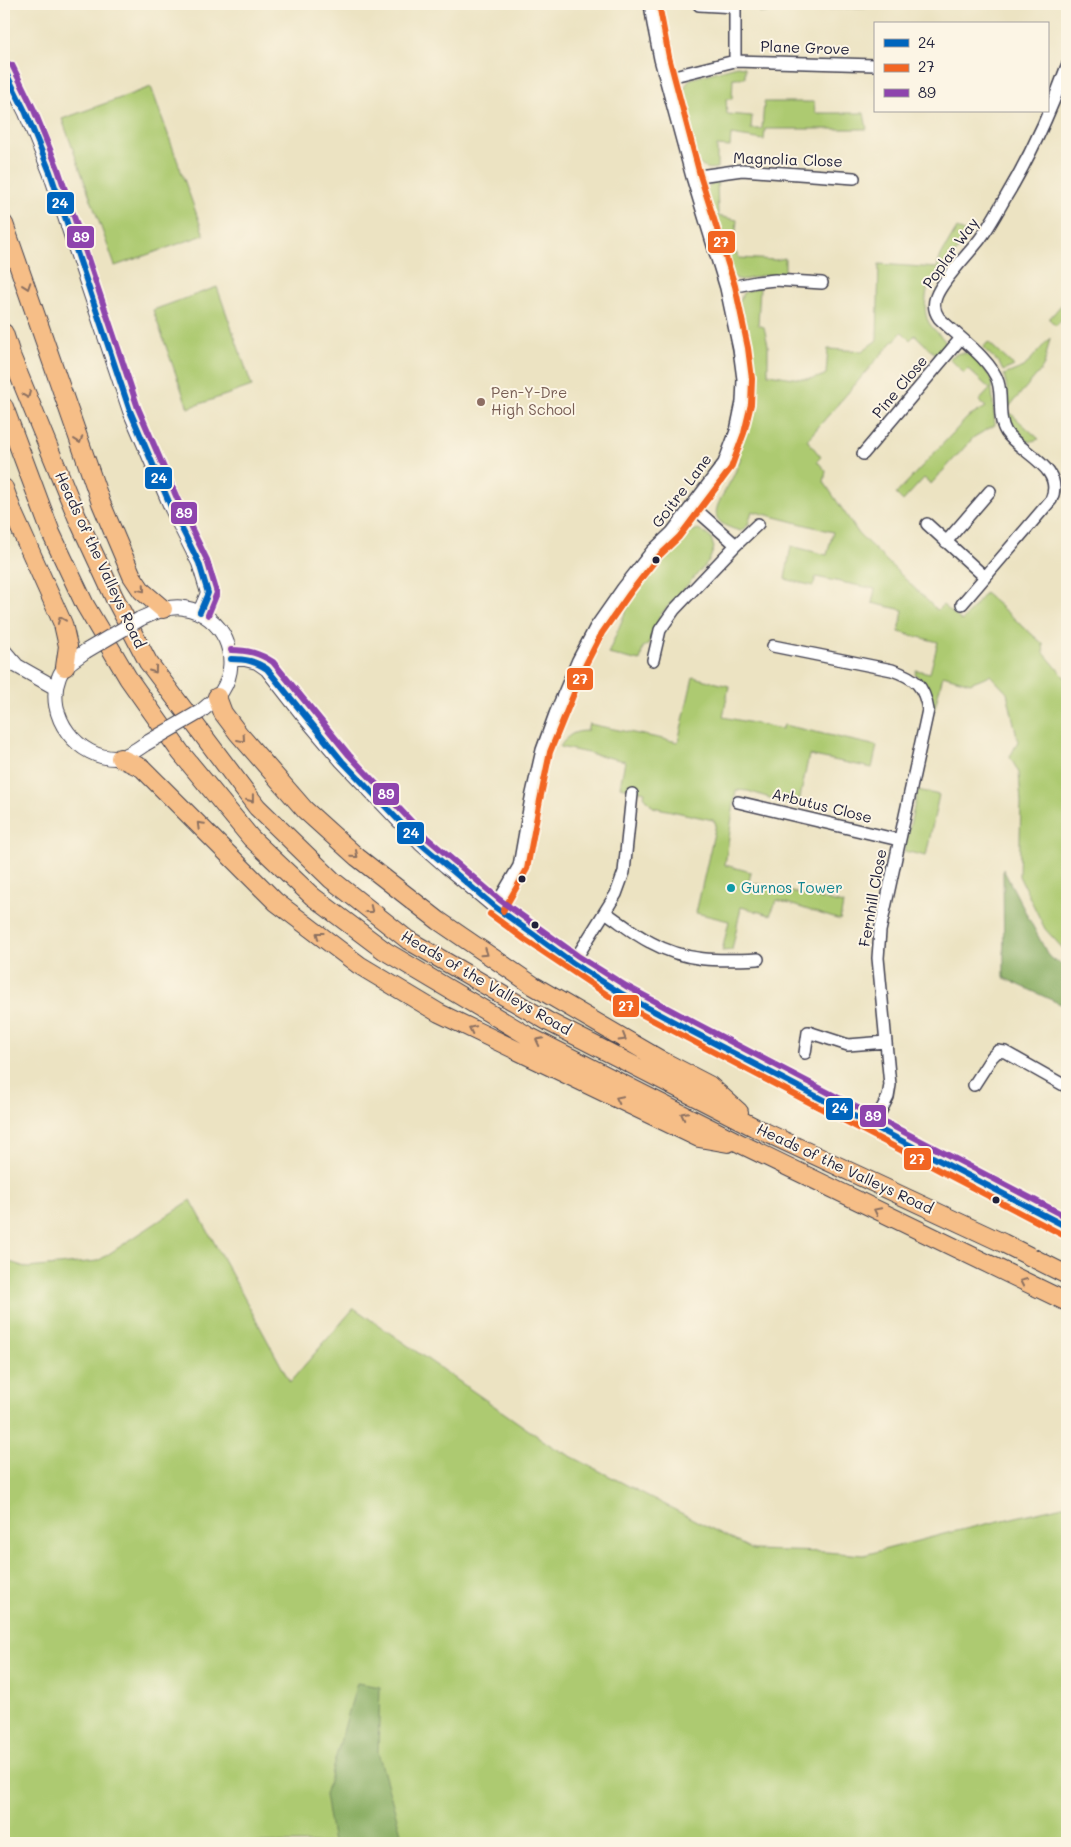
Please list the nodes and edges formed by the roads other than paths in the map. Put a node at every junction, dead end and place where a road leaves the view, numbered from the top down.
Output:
1 (650, 4) edge
2 (699, 5) edge
3 (735, 61) junction
4 (874, 65) edge
5 (1067, 66) edge
6 (4, 69) edge
7 (666, 78) junction
8 (1049, 106) edge
9 (1047, 112) edge
10 (692, 177) junction
11 (854, 178) dead end
12 (4, 224) edge
13 (822, 283) dead end
14 (726, 288) junction
15 (4, 333) edge
16 (960, 338) junction
17 (4, 407) edge
18 (863, 454) dead end
19 (4, 488) edge
20 (990, 491) dead end
21 (692, 506) junction
22 (758, 524) dead end
23 (927, 524) dead end
24 (946, 542) junction
25 (736, 545) junction
26 (985, 577) junction
27 (962, 604) dead end
28 (162, 609) junction
29 (200, 612) junction
30 (773, 646) dead end
31 (4, 651) edge
32 (231, 659) junction
33 (653, 660) dead end
34 (65, 667) junction
35 (56, 688) junction
36 (217, 697) junction
37 (120, 758) junction
38 (632, 794) dead end
39 (738, 802) dead end
40 (899, 840) junction
41 (495, 907) junction
42 (605, 912) junction
43 (758, 959) dead end
44 (573, 963) junction
45 (886, 1042) junction
46 (805, 1053) dead end
47 (974, 1085) dead end
48 (1067, 1087) edge
49 (873, 1126) junction
50 (754, 1127) junction
51 (745, 1146) junction
52 (1067, 1227) edge
53 (1067, 1275) edge
54 (1067, 1302) edge

1 - 7 street, Goitre Lane
2 - 3 street
3 - 4 street, Plane Grove
3 - 7 street, Plane Grove
5 - 8 street, Poplar Way
6 - 29 street
7 - 10 street, Goitre Lane
9 - 16 street, Poplar Way
10 - 11 street, Magnolia Close
10 - 14 street, Goitre Lane
12 -> 28 highway
13 - 14 street
14 - 21 street, Goitre Lane
15 -> 50 highway, Heads of the Valleys Road
16 - 18 street, Pine Close
16 - 26 street, Poplar Way
51 -> 17 highway, Heads of the Valleys Road
34 -> 19 highway
20 - 24 street
21 - 25 street
21 - 41 street, Goitre Lane
22 - 25 street
23 - 24 street
24 - 26 street
25 - 33 street
26 - 27 street, Poplar Way
28 - 29 street
28 - 34 street, bridge
29 - 32 street
30 - 40 street, Fernhill Close
31 - 35 street
32 - 36 street
32 - 41 street
34 - 35 street
35 - 37 street
36 - 37 street, bridge
36 -> 50 highway
51 -> 37 highway
38 - 42 street
39 - 40 street, Arbutus Close
40 - 45 street, Fernhill Close
41 - 44 street
42 - 43 street
42 - 44 street
44 - 49 street
45 - 46 street
45 - 49 street, Fernhill Close
47 - 48 street
49 - 52 street
50 - 53 highway, Heads of the Valleys Road
54 -> 51 highway, Heads of the Valleys Road

